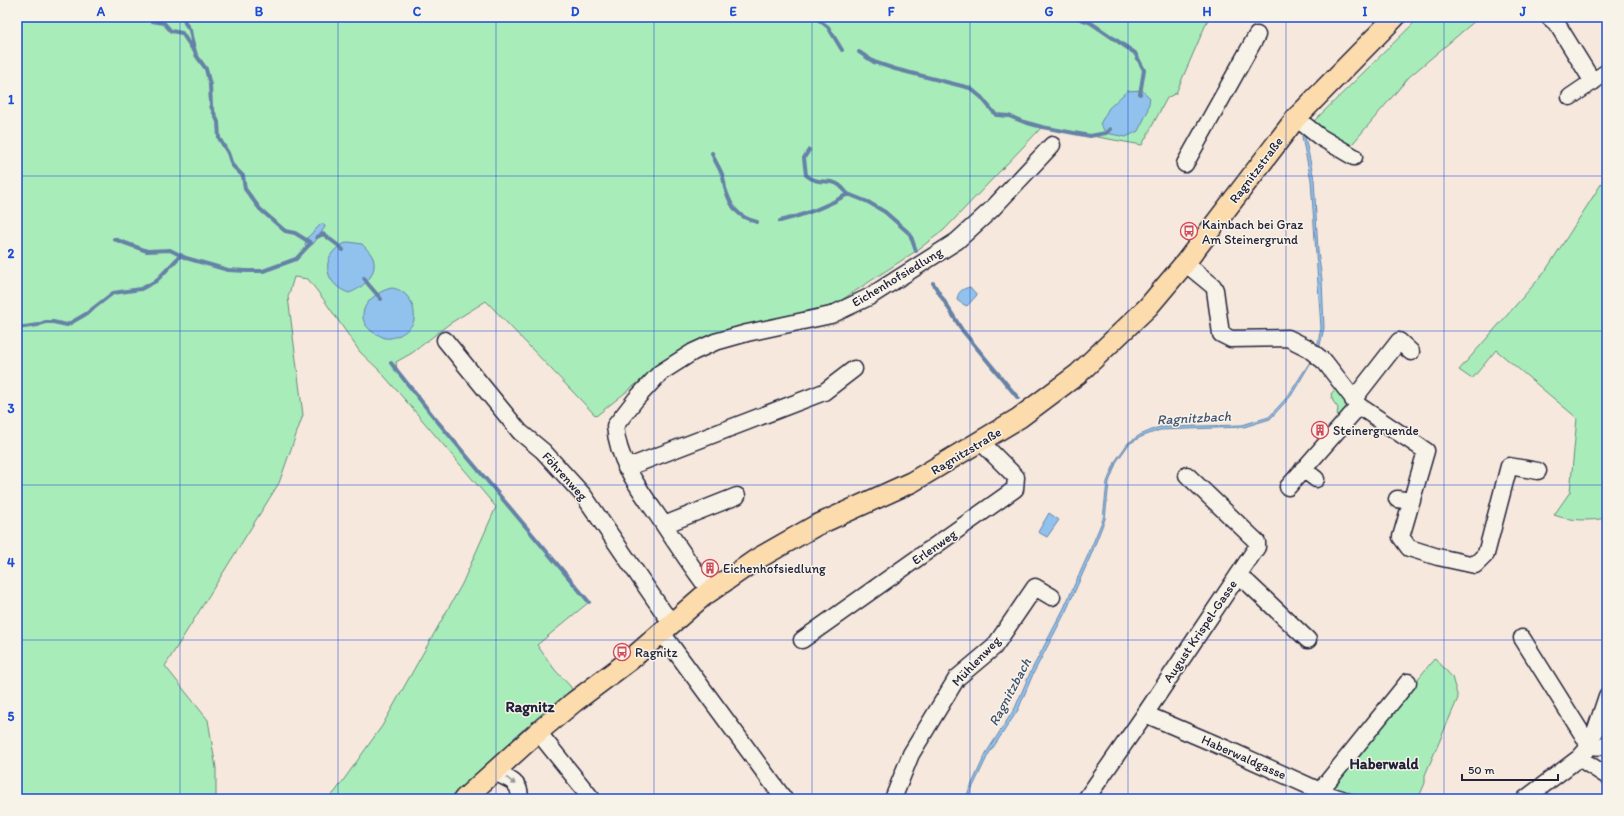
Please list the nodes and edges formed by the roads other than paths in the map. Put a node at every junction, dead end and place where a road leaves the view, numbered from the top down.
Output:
1 (1394, 17) edge
2 (1554, 19) edge
3 (1257, 35) dead end
4 (1607, 72) edge
5 (1592, 82) junction
6 (1570, 97) dead end
7 (1304, 124) junction
8 (1052, 145) dead end
9 (1354, 157) dead end
10 (1186, 164) dead end
11 (1185, 263) junction
12 (445, 340) dead end
13 (1411, 352) dead end
14 (854, 369) dead end
15 (1356, 403) junction
16 (981, 442) junction
17 (626, 468) junction
18 (1304, 469) junction
19 (1538, 471) dead end
20 (1187, 475) dead end
21 (1316, 479) dead end
22 (1288, 487) dead end
23 (737, 496) dead end
24 (664, 525) junction
25 (1238, 575) junction
26 (710, 591) junction
27 (1052, 597) dead end
28 (668, 628) junction
29 (1522, 638) dead end
30 (802, 640) dead end
31 (1308, 640) dead end
32 (1408, 682) dead end
33 (1607, 696) edge
34 (1145, 714) junction
35 (538, 732) junction
36 (1587, 742) junction
37 (1607, 744) edge
38 (1579, 758) junction
39 (493, 772) junction
40 (1607, 776) edge
41 (1330, 797) edge
42 (464, 799) edge
43 (519, 799) edge
44 (592, 799) edge
45 (784, 799) edge
46 (893, 799) edge
47 (1086, 799) edge
48 (1525, 799) edge

1 - 7 main road, Ragnitzstraße
2 - 5 street
3 - 10 street
4 - 5 street
5 - 6 street
7 - 9 street
7 - 11 main road, Ragnitzstraße
8 - 17 street, Eichenhofsiedlung
11 - 15 street
11 - 16 main road, Ragnitzstraße
12 - 28 street, Föhrenweg
13 - 15 street
14 - 17 street
15 - 18 street
15 - 19 street
16 - 26 main road, Ragnitzstraße
16 - 30 street, Erlenweg
17 - 24 street, Eichenhofsiedlung
18 - 21 street
18 - 22 street
20 - 25 street, August Krispel-Gasse
23 - 24 street
24 - 26 street, Eichenhofsiedlung
25 - 31 street
25 - 34 street, August Krispel-Gasse
26 - 28 main road, Ragnitzstraße
27 - 46 street, Mühlenweg
28 - 35 main road, Ragnitzstraße
28 - 45 street
29 - 36 street
32 - 41 street
33 - 36 street
34 - 41 street, Haberwaldgasse
34 - 47 street, August Krispel-Gasse
35 - 39 main road, Ragnitzstraße
35 - 44 street
36 - 37 street
36 - 38 street
38 - 40 street
38 - 48 street
39 - 42 main road, Ragnitzstraße
39 -> 43 street

